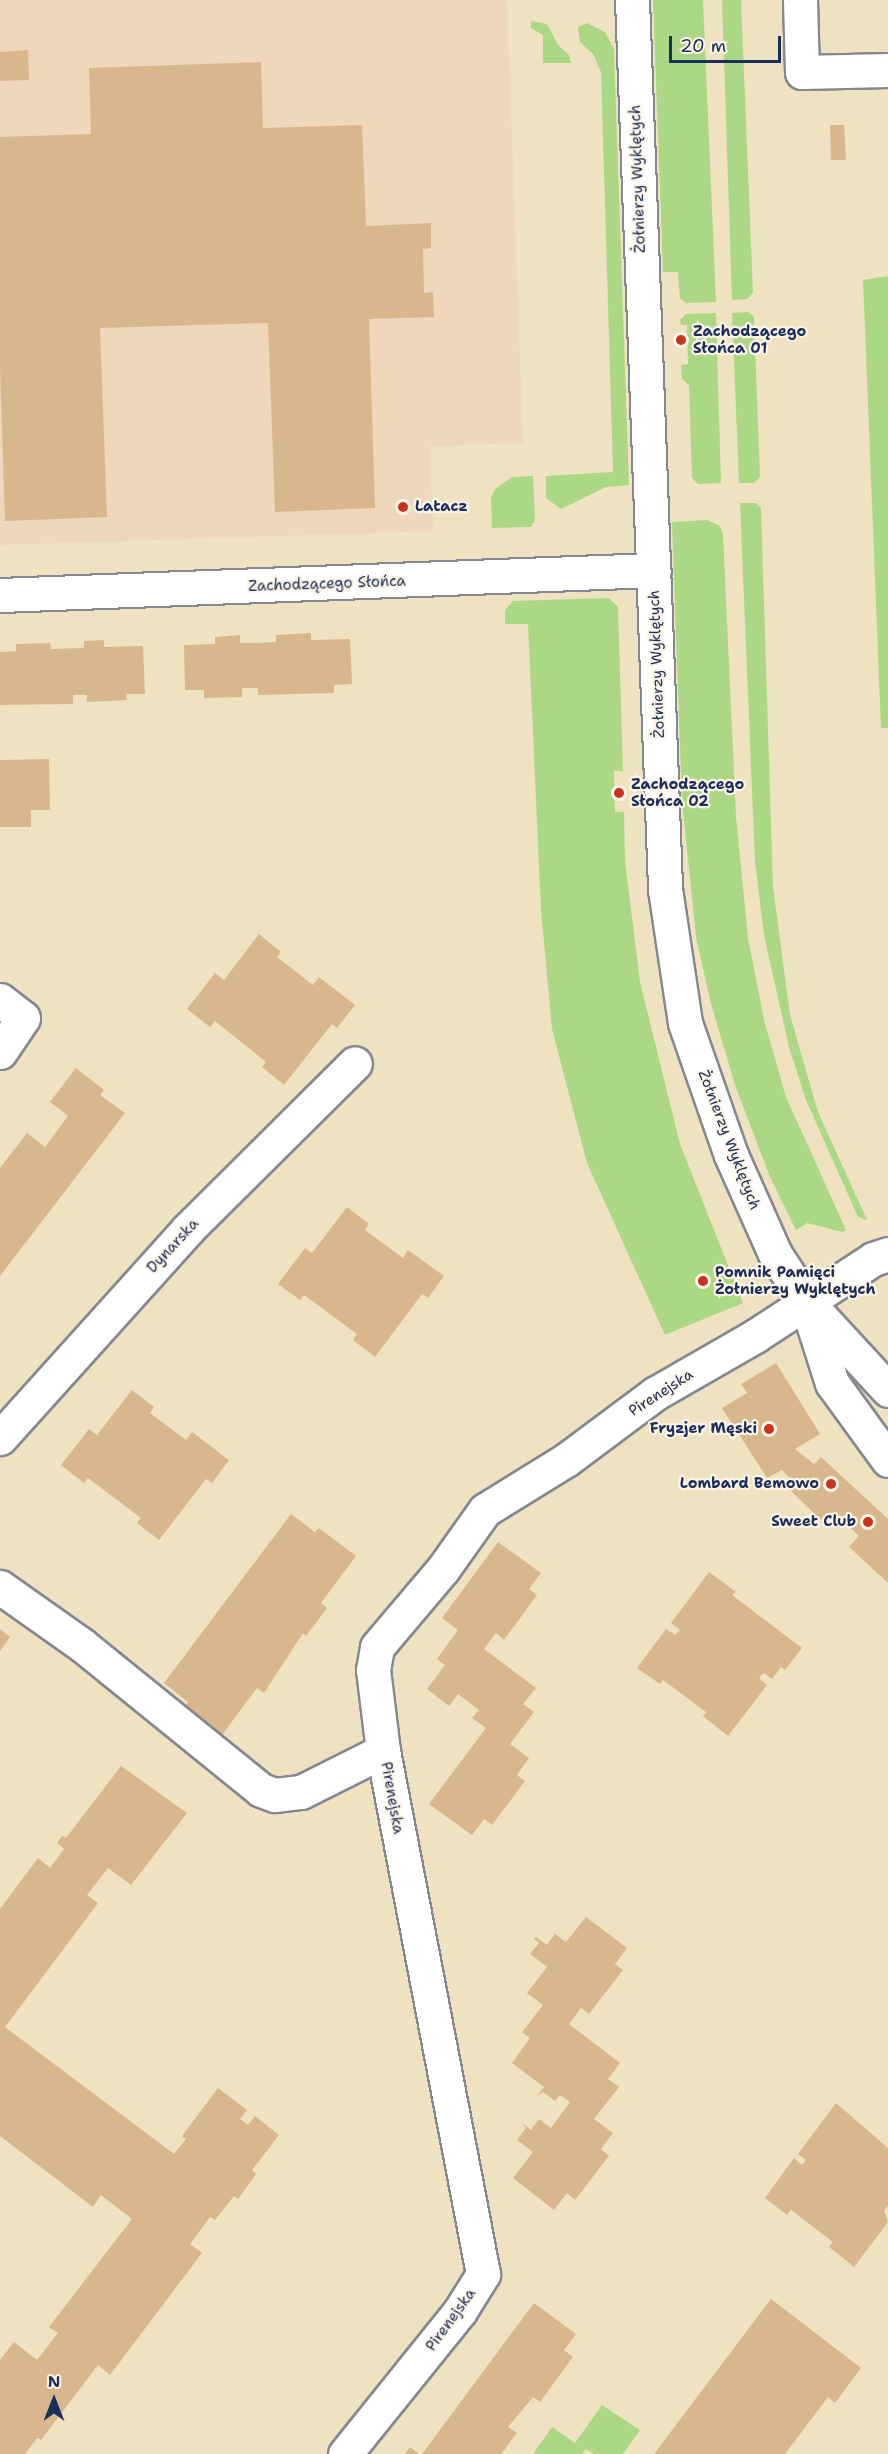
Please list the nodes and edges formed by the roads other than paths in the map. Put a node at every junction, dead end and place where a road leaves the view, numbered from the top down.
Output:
1 (632, 0) edge
2 (800, 0) edge
3 (888, 70) edge
4 (654, 570) junction
5 (0, 595) edge
6 (0, 1000) edge
7 (0, 1052) edge
8 (355, 1063) dead end
9 (888, 1254) edge
10 (806, 1301) junction
11 (888, 1390) edge
12 (0, 1438) edge
13 (888, 1460) edge
14 (0, 1587) edge
15 (383, 1751) junction
16 (345, 2454) edge

1 - 4 street, Żołnierzy Wyklętych
2 - 3 street
4 - 5 street, Zachodzącego Słońca
4 - 10 street, Żołnierzy Wyklętych
6 - 7 street
8 - 12 street, Dynarska
9 - 10 street, Pirenejska
10 - 11 street
10 - 13 street
10 - 15 street, Pirenejska
14 - 15 street
15 - 16 street, Pirenejska

